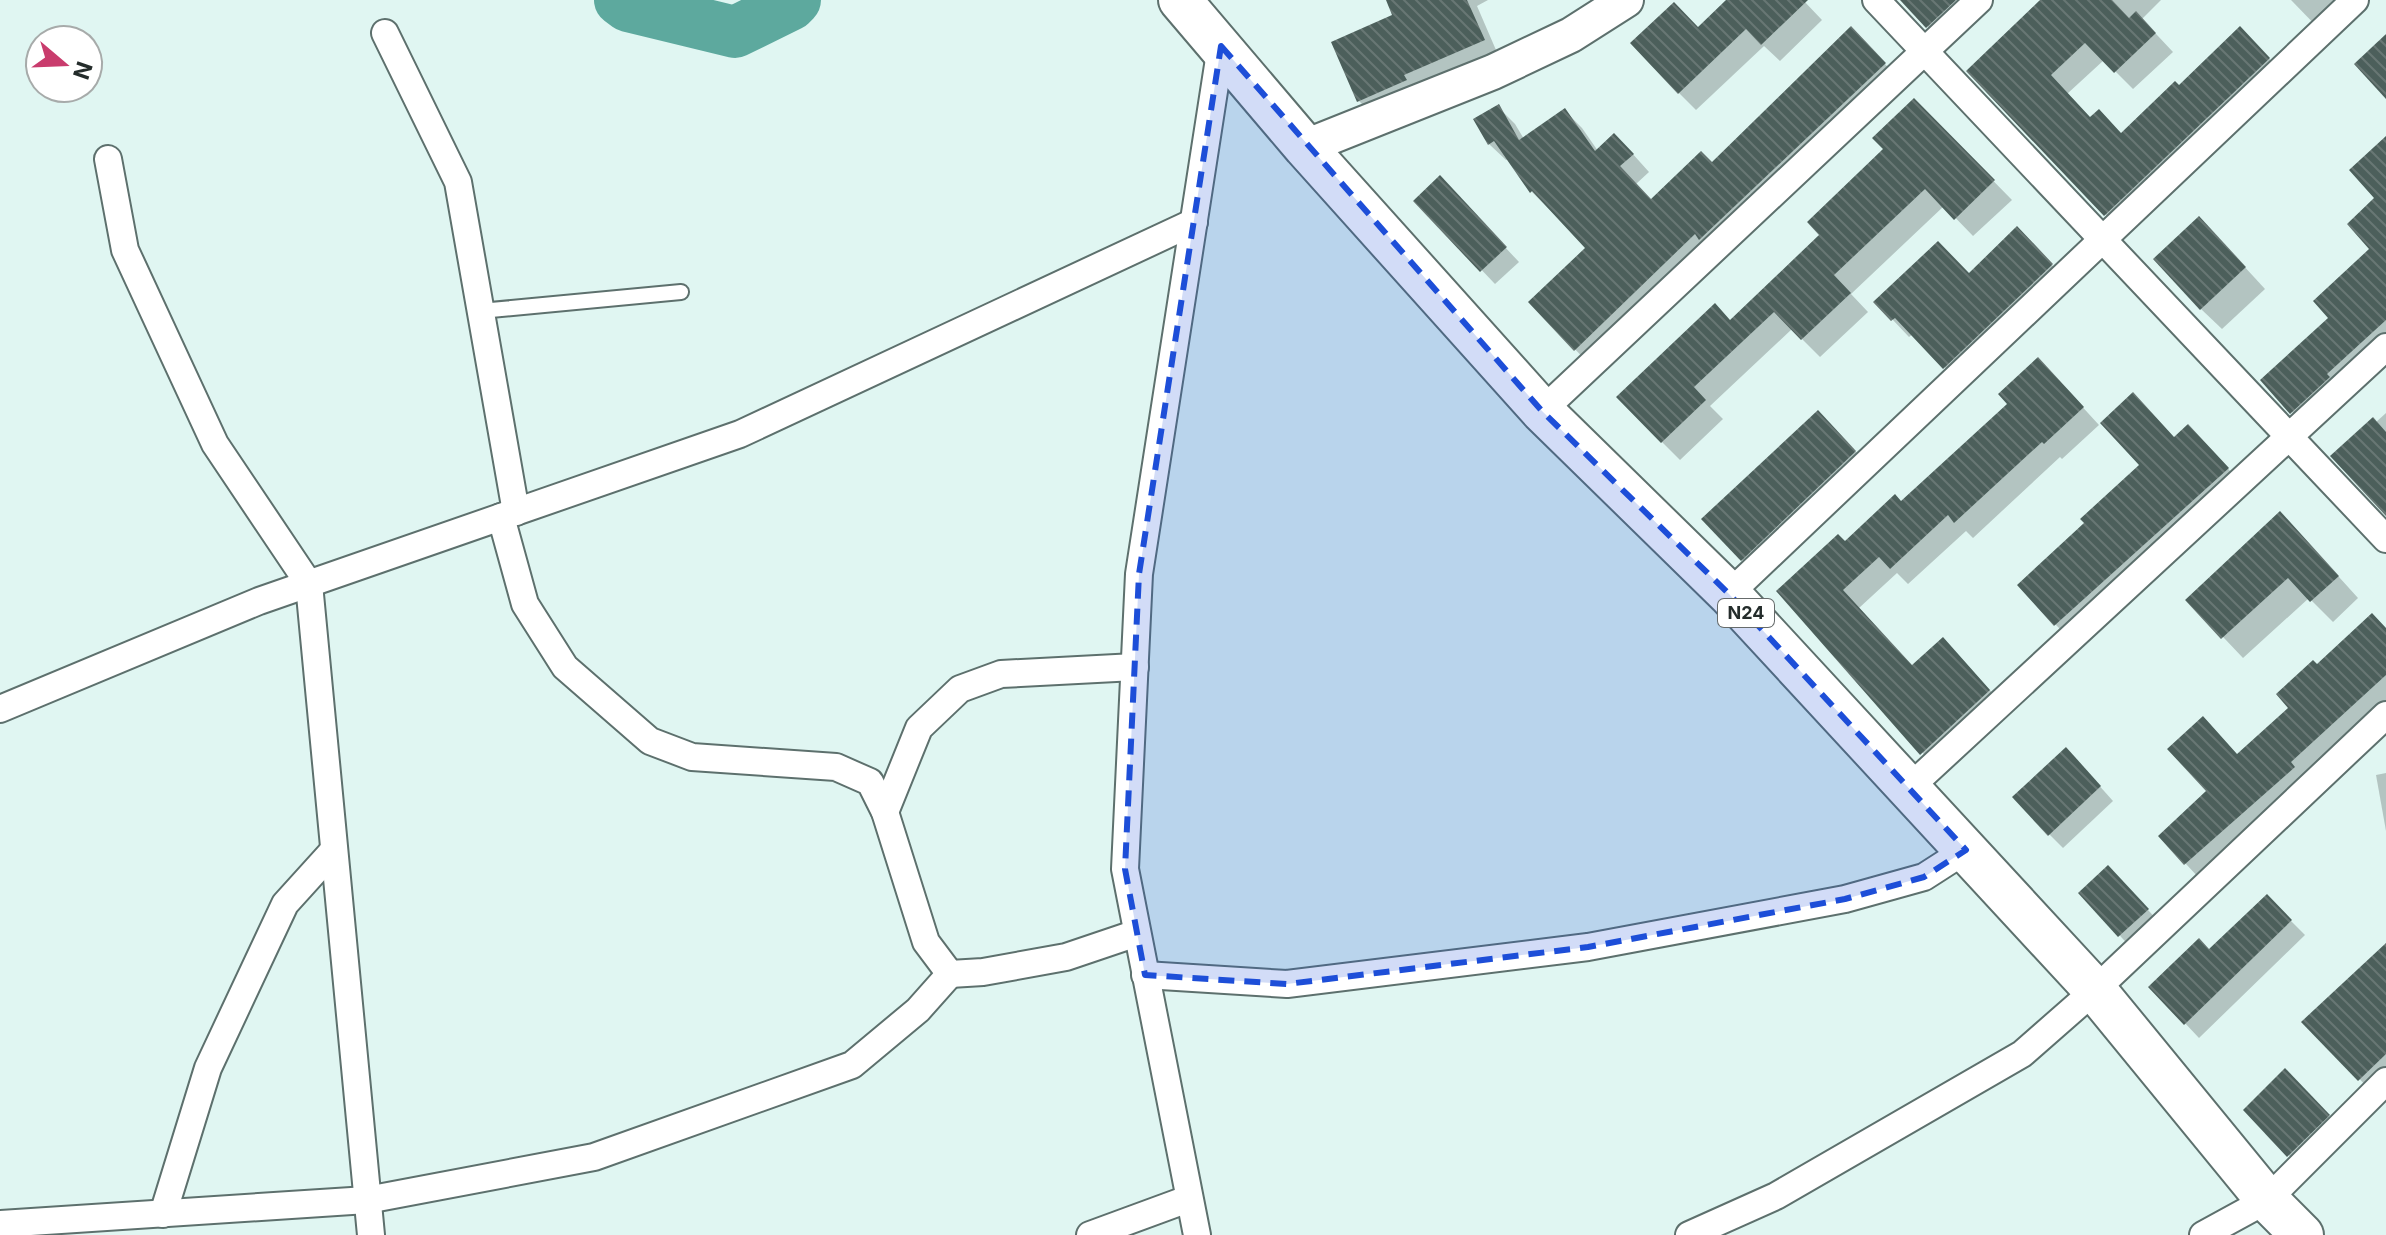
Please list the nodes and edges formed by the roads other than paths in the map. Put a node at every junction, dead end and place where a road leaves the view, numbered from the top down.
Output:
1 (1180, 0) edge
2 (1626, 0) edge
3 (1876, 0) edge
4 (1979, 0) edge
5 (2355, 0) edge
6 (385, 33) dead end
7 (1221, 46) junction
8 (1925, 49) junction
9 (1305, 147) junction
10 (108, 159) dead end
11 (1194, 222) junction
12 (2103, 239) junction
13 (681, 292) dead end
14 (480, 311) junction
15 (2386, 347) edge
16 (1542, 411) junction
17 (2290, 436) junction
18 (508, 515) junction
19 (2386, 539) edge
20 (309, 584) junction
21 (1729, 594) junction
22 (1135, 667) junction
23 (0, 709) edge
24 (2386, 715) edge
25 (1909, 788) junction
26 (885, 812) junction
27 (1966, 850) junction
28 (333, 851) junction
29 (1137, 933) junction
30 (950, 974) junction
31 (1145, 975) junction
32 (2095, 990) junction
33 (2386, 1081) edge
34 (1188, 1199) junction
35 (367, 1200) junction
36 (2267, 1200) junction
37 (163, 1214) junction
38 (0, 1224) edge
39 (371, 1235) edge
40 (1090, 1235) edge
41 (1197, 1235) edge
42 (1689, 1235) edge
43 (2203, 1235) edge
44 (2302, 1235) edge

1 - 7 main road, N24
2 - 9 street
3 - 8 street
4 - 8 street
5 - 12 street
6 - 14 street
7 - 9 main road, N24
7 - 11 street
8 - 12 street
8 - 16 street
9 - 16 main road, N24
10 - 20 street
11 - 18 street
11 - 22 street
12 - 17 street
12 - 21 street
13 - 14 lane
14 - 18 street
15 - 17 street
16 - 21 main road, N24
17 - 19 street
17 - 25 street
18 - 20 street
18 - 26 street
20 - 23 street
20 - 28 street
21 - 25 main road, N24
22 - 26 street
22 - 29 street
24 - 32 street
25 - 27 main road, N24
26 - 30 street
27 - 31 street
27 - 32 main road, N24
28 - 35 street
28 - 37 street
29 - 30 street
29 - 31 street
30 - 35 street
31 - 34 street
32 - 36 main road, N24
32 - 42 street
33 - 36 street
34 - 40 street
34 - 41 street
35 - 37 street
35 - 39 street
36 - 43 street
36 - 44 main road, N24
37 - 38 street

